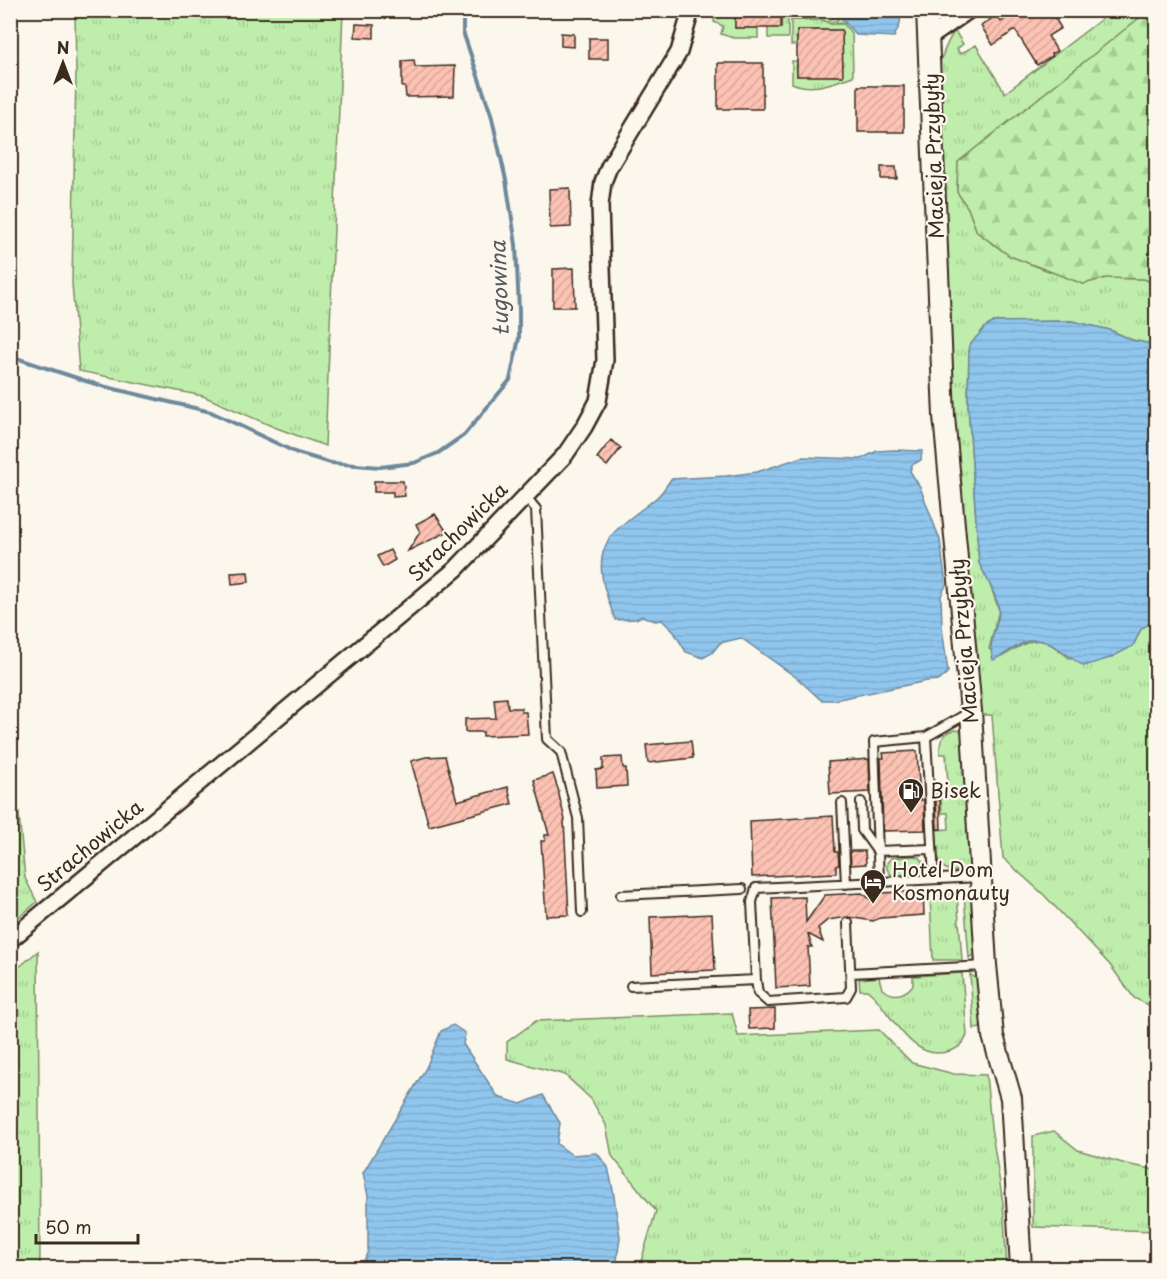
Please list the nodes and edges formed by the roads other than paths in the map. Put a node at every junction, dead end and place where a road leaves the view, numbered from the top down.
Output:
1 (691, 10) edge
2 (927, 10) edge
3 (969, 10) edge
4 (928, 34) junction
5 (525, 496) junction
6 (971, 711) junction
7 (926, 737) junction
8 (861, 802) dead end
9 (842, 803) dead end
10 (931, 849) junction
11 (877, 852) junction
12 (982, 877) junction
13 (934, 879) junction
14 (879, 882) junction
15 (846, 884) junction
16 (742, 889) dead end
17 (621, 895) dead end
18 (582, 912) dead end
19 (848, 923) dead end
20 (10, 940) edge
21 (986, 966) junction
22 (851, 973) junction
23 (756, 980) junction
24 (631, 986) dead end
25 (1021, 1269) edge

1 - 5 street, Strachowicka
2 - 4 street, Macieja Przybyły
3 - 4 street
4 - 6 street, Macieja Przybyły
5 - 18 lane
5 - 20 street, Strachowicka
6 - 7 lane
6 - 12 street, Macieja Przybyły
7 - 10 lane
7 - 11 lane
8 - 11 lane
9 - 15 lane
10 - 11 lane
10 - 13 lane
11 - 14 lane
12 - 13 lane
12 - 21 street, Macieja Przybyły
13 - 14 lane
14 - 15 lane
15 - 23 lane
16 - 17 lane
19 - 22 lane
21 - 22 lane
21 - 25 street, Macieja Przybyły
22 - 23 lane
23 - 24 lane

